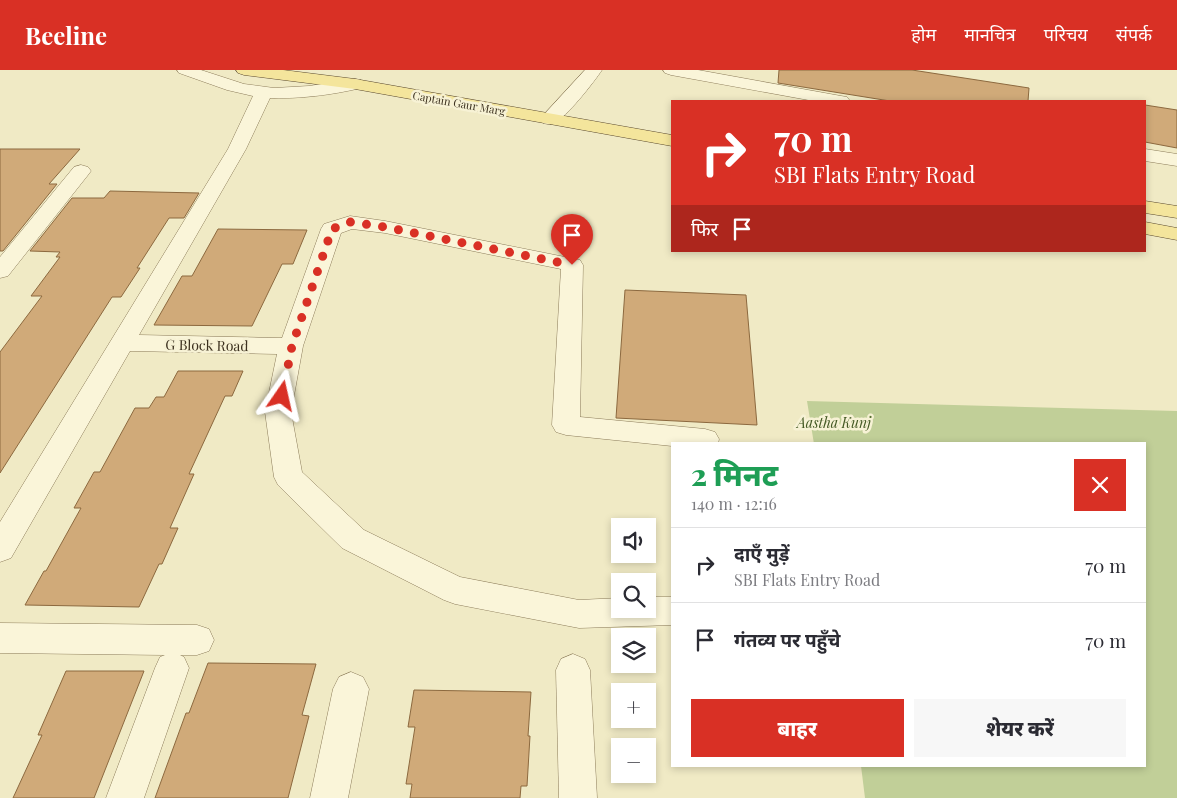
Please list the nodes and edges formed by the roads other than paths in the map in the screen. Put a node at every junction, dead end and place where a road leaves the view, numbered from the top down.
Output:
1 (185, 70) edge
2 (244, 70) edge
3 (594, 70) edge
4 (672, 70) edge
5 (355, 84) junction
6 (263, 92) junction
7 (836, 100) edge
8 (546, 101) dead end
9 (565, 104) junction
10 (584, 108) dead end
11 (549, 119) junction
12 (671, 141) edge
13 (1146, 155) edge
14 (1177, 160) edge
15 (81, 171) dead end
16 (1146, 206) edge
17 (1177, 212) edge
18 (1146, 228) edge
19 (1177, 234) edge
20 (0, 271) edge
21 (122, 343) junction
22 (292, 346) junction
23 (704, 442) edge
24 (0, 549) edge
25 (671, 611) edge
26 (0, 638) edge
27 (197, 640) dead end
28 (172, 668) dead end
29 (574, 670) dead end
30 (351, 689) dead end
31 (125, 798) edge
32 (329, 798) edge
33 (578, 798) edge

1 - 6 street
2 - 5 main road, Captain Gaur Marg
3 - 9 street
4 - 7 street
5 - 6 street
5 - 11 main road, Captain Gaur Marg
6 - 21 street
8 - 9 main road
9 - 10 main road
9 - 11 street
11 - 12 main road, Captain Gaur Marg
13 - 14 street
15 - 20 street
16 - 17 main road
18 - 19 main road
21 - 22 street, G Block Road
21 - 24 street
22 - 23 street
22 - 25 street
26 - 27 street
28 - 31 street
29 - 33 street
30 - 32 street

